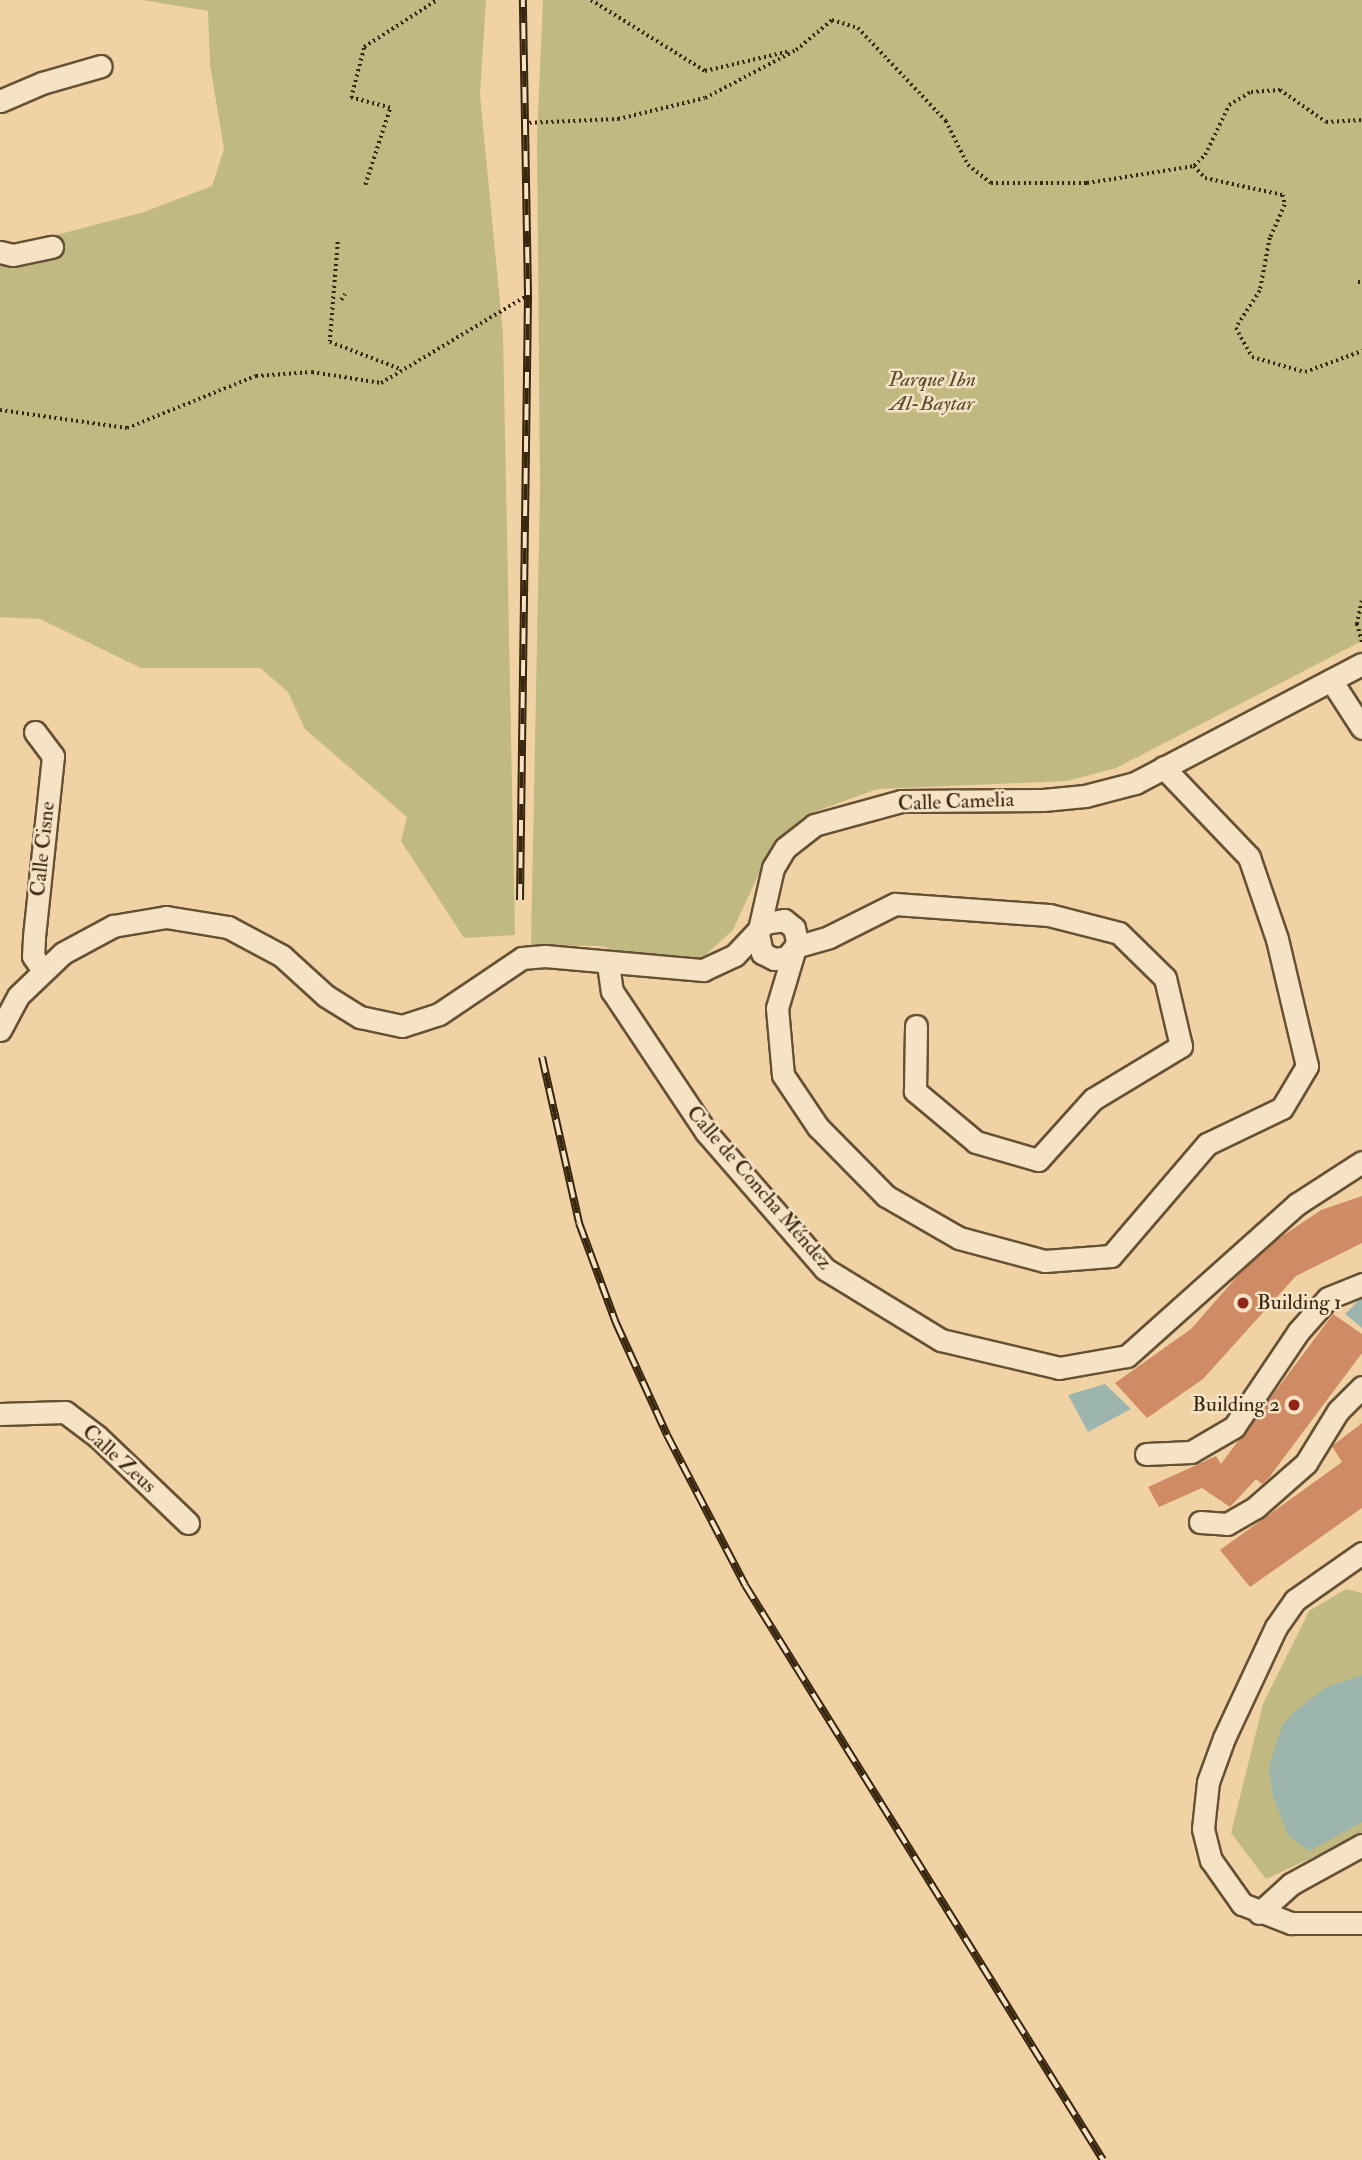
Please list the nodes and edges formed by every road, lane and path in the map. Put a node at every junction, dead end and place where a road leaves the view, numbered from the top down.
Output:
1 (437, 0) edge
2 (591, 0) edge
3 (796, 50) junction
4 (101, 66) dead end
5 (0, 101) edge
6 (1362, 120) edge
7 (524, 122) dead end
8 (1194, 166) junction
9 (365, 186) dead end
10 (338, 242) dead end
11 (52, 247) dead end
12 (0, 252) edge
13 (345, 294) dead end
14 (528, 295) dead end
15 (341, 300) dead end
16 (1362, 351) edge
17 (400, 369) dead end
18 (0, 410) edge
19 (1362, 601) edge
20 (1362, 642) edge
21 (1362, 664) edge
22 (1331, 680) junction
23 (1362, 728) edge
24 (35, 732) dead end
25 (1163, 767) junction
26 (760, 928) junction
27 (795, 947) junction
28 (608, 964) junction
29 (42, 969) junction
30 (916, 1026) dead end
31 (0, 1030) edge
32 (1362, 1162) edge
33 (1362, 1284) edge
34 (1362, 1387) edge
35 (0, 1415) edge
36 (1146, 1454) dead end
37 (1200, 1522) dead end
38 (188, 1523) dead end
39 (1362, 1553) edge
40 (1362, 1845) edge
41 (1259, 1913) junction
42 (1362, 1923) edge

1 - 9 path
2 - 3 path
3 - 7 path
3 - 8 path
4 - 5 street
6 - 8 path
8 - 16 path
10 - 17 path
11 - 12 street
13 - 15 path
14 - 18 path
19 - 20 path
21 - 22 street, Calle Camelia
22 - 23 street
22 - 25 street, Calle Camelia
24 - 29 street, Calle Cisne
25 - 26 street, Calle Camelia
25 - 27 street
26 - 27 street
26 - 27 street
26 - 28 street
27 - 30 street
28 - 29 street
28 - 32 street, Calle de Concha Méndez
29 - 31 street
33 - 36 street
34 - 37 street
35 - 38 street, Calle Zeus
39 - 41 street
40 - 41 street
41 - 42 street

